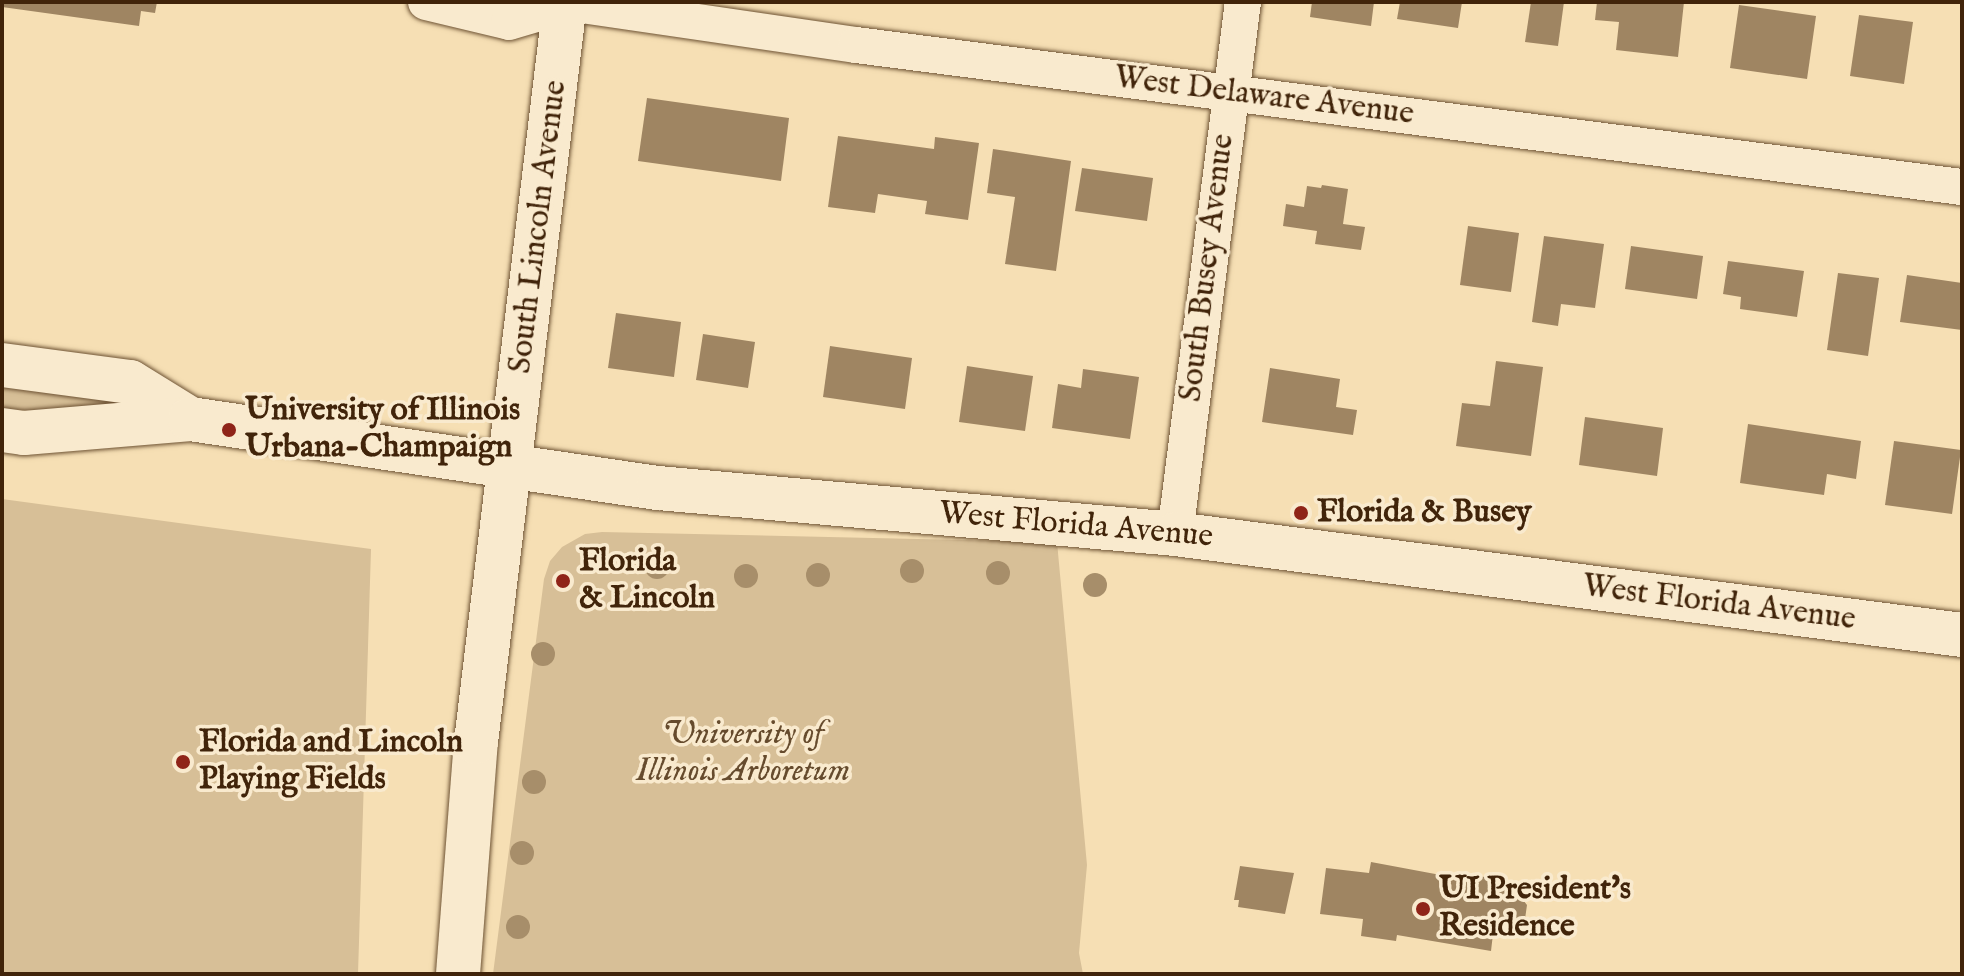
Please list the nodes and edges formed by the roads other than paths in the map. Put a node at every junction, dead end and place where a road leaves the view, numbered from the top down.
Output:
1 (426, 2) edge
2 (1243, 2) edge
3 (565, 3) edge
4 (1230, 92) junction
5 (1962, 187) edge
6 (2, 365) edge
7 (190, 419) junction
8 (2, 430) edge
9 (509, 468) junction
10 (1175, 534) junction
11 (1962, 635) edge
12 (458, 974) edge

1 - 3 street, West Delaware Avenue
2 - 4 street, South Busey Avenue
3 - 4 street, West Delaware Avenue
3 - 9 main road, South Lincoln Avenue
4 - 5 street, West Delaware Avenue
4 - 10 street, South Busey Avenue
6 - 7 main road, West Florida Avenue
7 - 8 main road, West Florida Avenue
7 - 9 main road, West Florida Avenue
9 - 10 main road, West Florida Avenue
9 - 12 main road, South Lincoln Avenue
10 - 11 main road, West Florida Avenue

